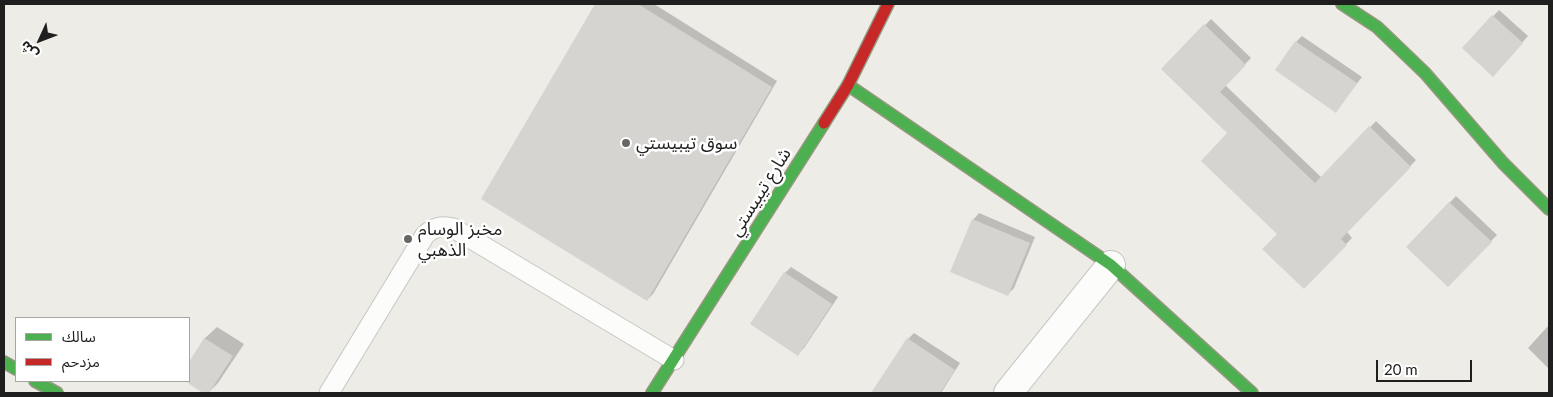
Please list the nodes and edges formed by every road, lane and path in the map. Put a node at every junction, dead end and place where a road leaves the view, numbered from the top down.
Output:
1 (888, 4) edge
2 (1342, 4) edge
3 (848, 85) junction
4 (1549, 210) edge
5 (1110, 265) junction
6 (674, 360) junction
7 (4, 362) edge
8 (15, 369) edge
9 (37, 382) edge
10 (57, 393) edge
11 (329, 393) edge
12 (652, 393) edge
13 (1008, 393) edge
14 (1252, 393) edge

1 - 3 street, شارع تيبيستي
2 - 4 street
3 - 5 street
3 - 6 street, شارع تيبيستي
5 - 13 street
5 - 14 street
6 - 11 lane
6 - 12 street, شارع تيبيستي
7 - 8 street
9 - 10 street

